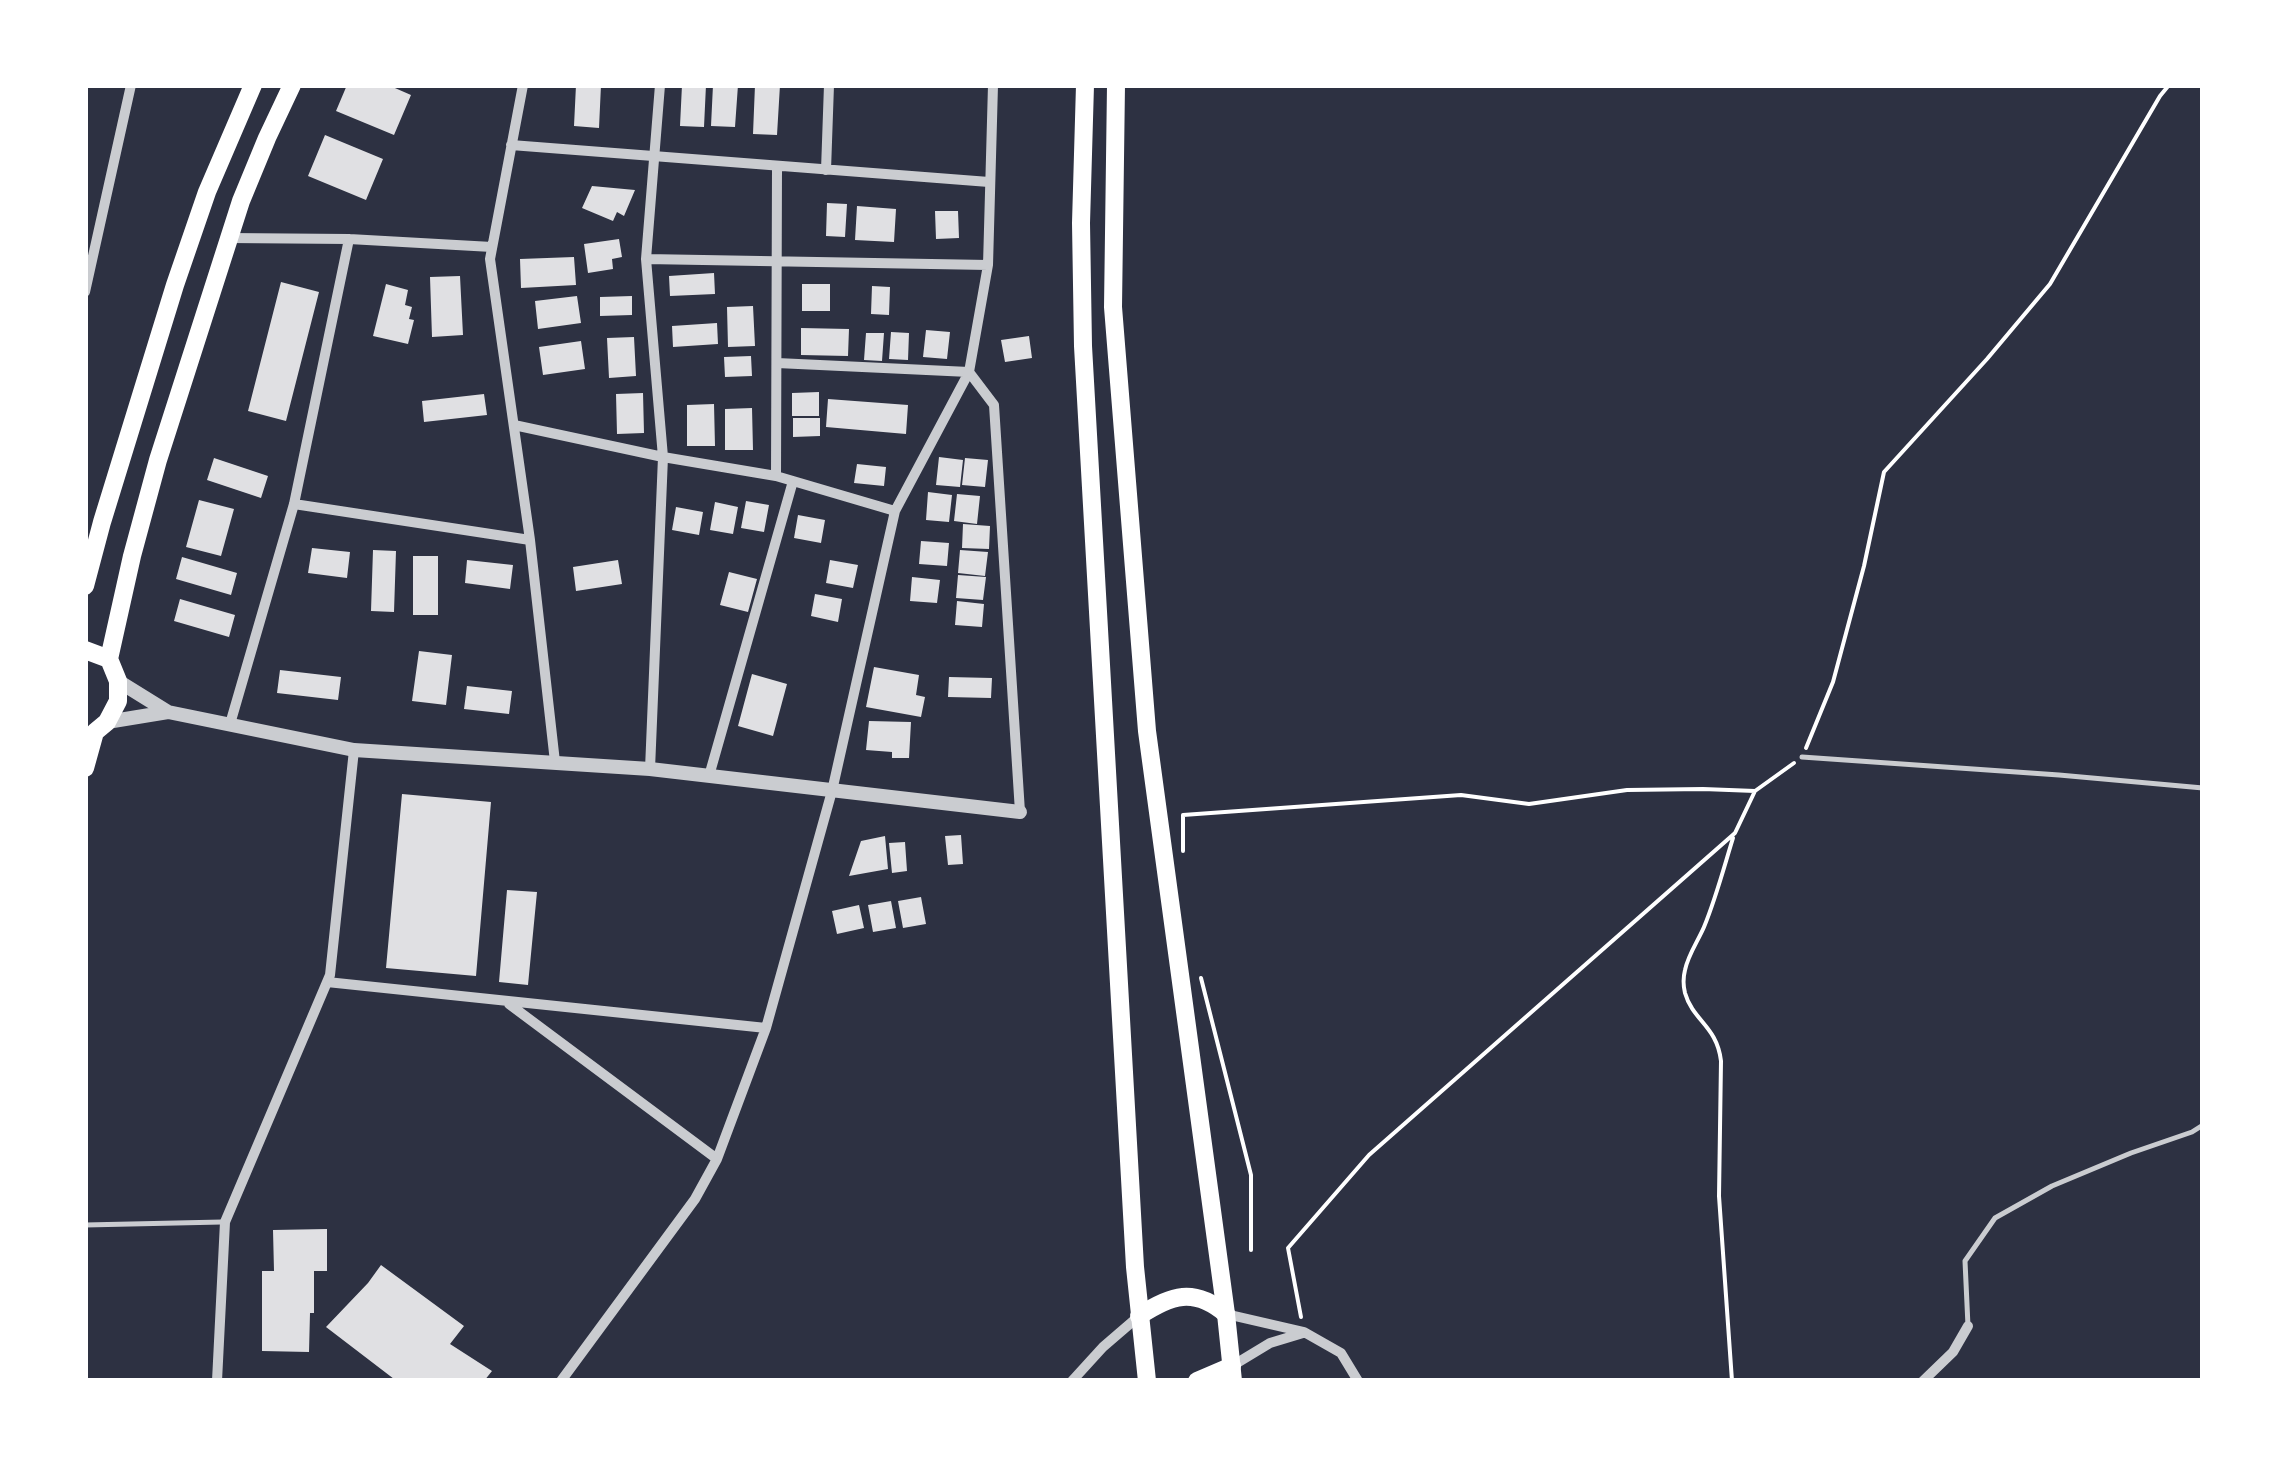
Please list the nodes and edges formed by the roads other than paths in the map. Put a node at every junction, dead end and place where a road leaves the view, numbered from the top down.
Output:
1 (131, 85) edge
2 (253, 85) edge
3 (292, 85) edge
4 (523, 85) edge
5 (660, 85) edge
6 (829, 85) edge
7 (993, 85) edge
8 (1084, 85) edge
9 (1116, 85) edge
10 (511, 145) junction
11 (654, 156) junction
12 (777, 166) junction
13 (826, 170) junction
14 (988, 182) junction
15 (228, 238) junction
16 (349, 239) junction
17 (492, 247) junction
18 (646, 259) junction
19 (776, 261) junction
20 (988, 265) junction
21 (85, 292) edge
22 (777, 363) junction
23 (969, 372) junction
24 (514, 424) junction
25 (663, 457) junction
26 (776, 476) junction
27 (793, 481) junction
28 (294, 504) junction
29 (895, 512) junction
30 (530, 540) junction
31 (85, 586) edge
32 (85, 650) edge
33 (109, 659) junction
34 (118, 681) junction
35 (168, 712) junction
36 (230, 724) junction
37 (96, 730) edge
38 (354, 750) junction
39 (1802, 757) road end
40 (555, 762) junction
41 (85, 768) edge
42 (650, 769) junction
43 (709, 776) junction
44 (2203, 788) edge
45 (832, 791) junction
46 (1020, 812) joint
47 (327, 982) junction
48 (507, 1002) junction
49 (766, 1028) junction
50 (2203, 1125) edge
51 (717, 1159) junction
52 (225, 1222) junction
53 (85, 1225) edge
54 (1226, 1314) junction
55 (1139, 1316) junction
56 (1968, 1326) joint
57 (1304, 1332) junction
58 (1232, 1373) edge
59 (217, 1381) edge
60 (561, 1381) edge
61 (1072, 1381) edge
62 (1147, 1381) edge
63 (1196, 1381) edge
64 (1358, 1381) edge
65 (1923, 1381) edge

1 - 21 street
2 - 31 main road
3 - 15 main road
4 - 10 street
5 - 11 street
6 - 13 street
7 - 14 street
8 - 55 main road
9 - 54 main road
10 - 11 street
10 - 17 street
11 - 12 street
11 - 18 street
12 - 13 street
12 - 19 street
13 - 14 street
14 - 20 street
15 - 16 street
15 - 33 main road
16 - 17 street
16 - 28 street
17 - 24 street
18 - 19 street
18 - 25 street
19 - 20 street
19 - 22 street
20 - 23 street
22 - 23 street
22 - 26 street
23 - 29 street
23 - 46 street
24 - 25 street
24 - 30 street
25 - 26 street
25 - 42 street
26 - 27 street
27 - 29 street
27 - 43 street
28 - 30 street
28 - 36 street
29 - 45 street
30 - 40 street
32 - 33 main road
33 - 34 main road
34 - 35 street
34 - 37 main road
35 - 36 street
35 - 37 street
36 - 38 street
37 - 41 main road
38 - 40 street
38 - 47 street
39 - 44 lane
40 - 42 street
42 - 43 street
43 - 45 street
45 - 46 street
45 - 49 street
47 - 48 street
47 - 52 street
48 - 49 street
48 - 51 street
49 - 51 street
50 - 56 lane
51 - 60 street
52 - 53 lane
52 - 59 street
54 - 55 main road
54 - 57 street
54 - 58 main road
55 - 61 street
55 - 62 main road
56 - 65 street
57 - 58 street
57 - 64 street
58 - 63 main road

